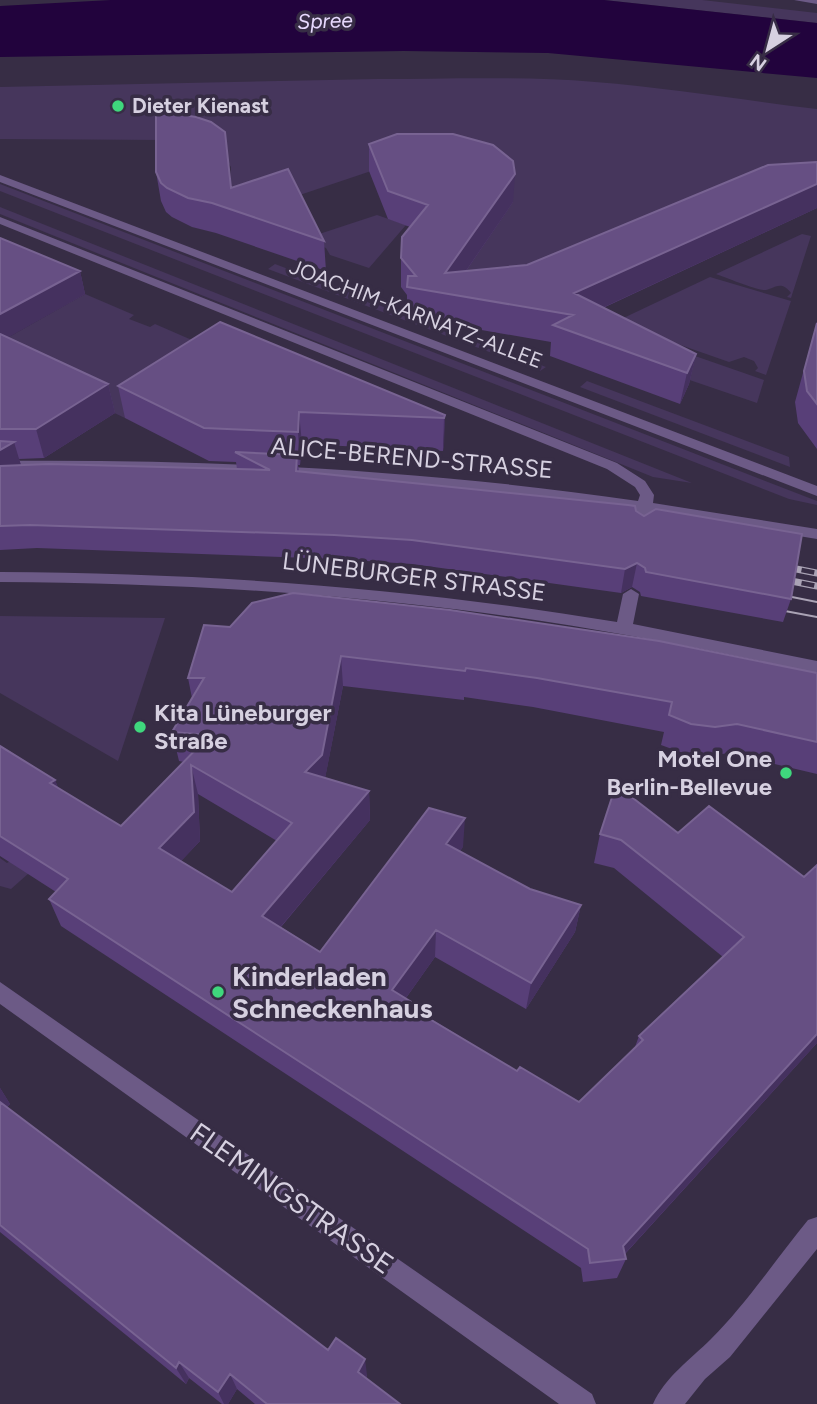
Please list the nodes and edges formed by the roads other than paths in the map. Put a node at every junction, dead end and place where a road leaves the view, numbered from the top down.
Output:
1 (798, 0) edge
2 (817, 2) edge
3 (0, 178) edge
4 (0, 220) edge
5 (0, 465) edge
6 (817, 491) edge
7 (644, 504) junction
8 (641, 531) edge
9 (817, 534) edge
10 (0, 577) edge
11 (631, 594) edge
12 (624, 629) junction
13 (817, 667) edge
14 (0, 992) edge
15 (817, 1229) edge
16 (582, 1404) edge
17 (667, 1404) edge

1 - 2 street
3 - 6 street, JOACHIM-KARNATZ-ALLEE
4 - 7 street
5 - 7 street, ALICE-BEREND-STRASSE
7 - 8 street
7 - 9 street, ALICE-BEREND-STRASSE
10 - 12 street, LÜNEBURGER STRASSE
11 - 12 street
12 - 13 street, LÜNEBURGER STRASSE
14 - 16 street, FLEMINGSTRASSE
15 - 17 street

